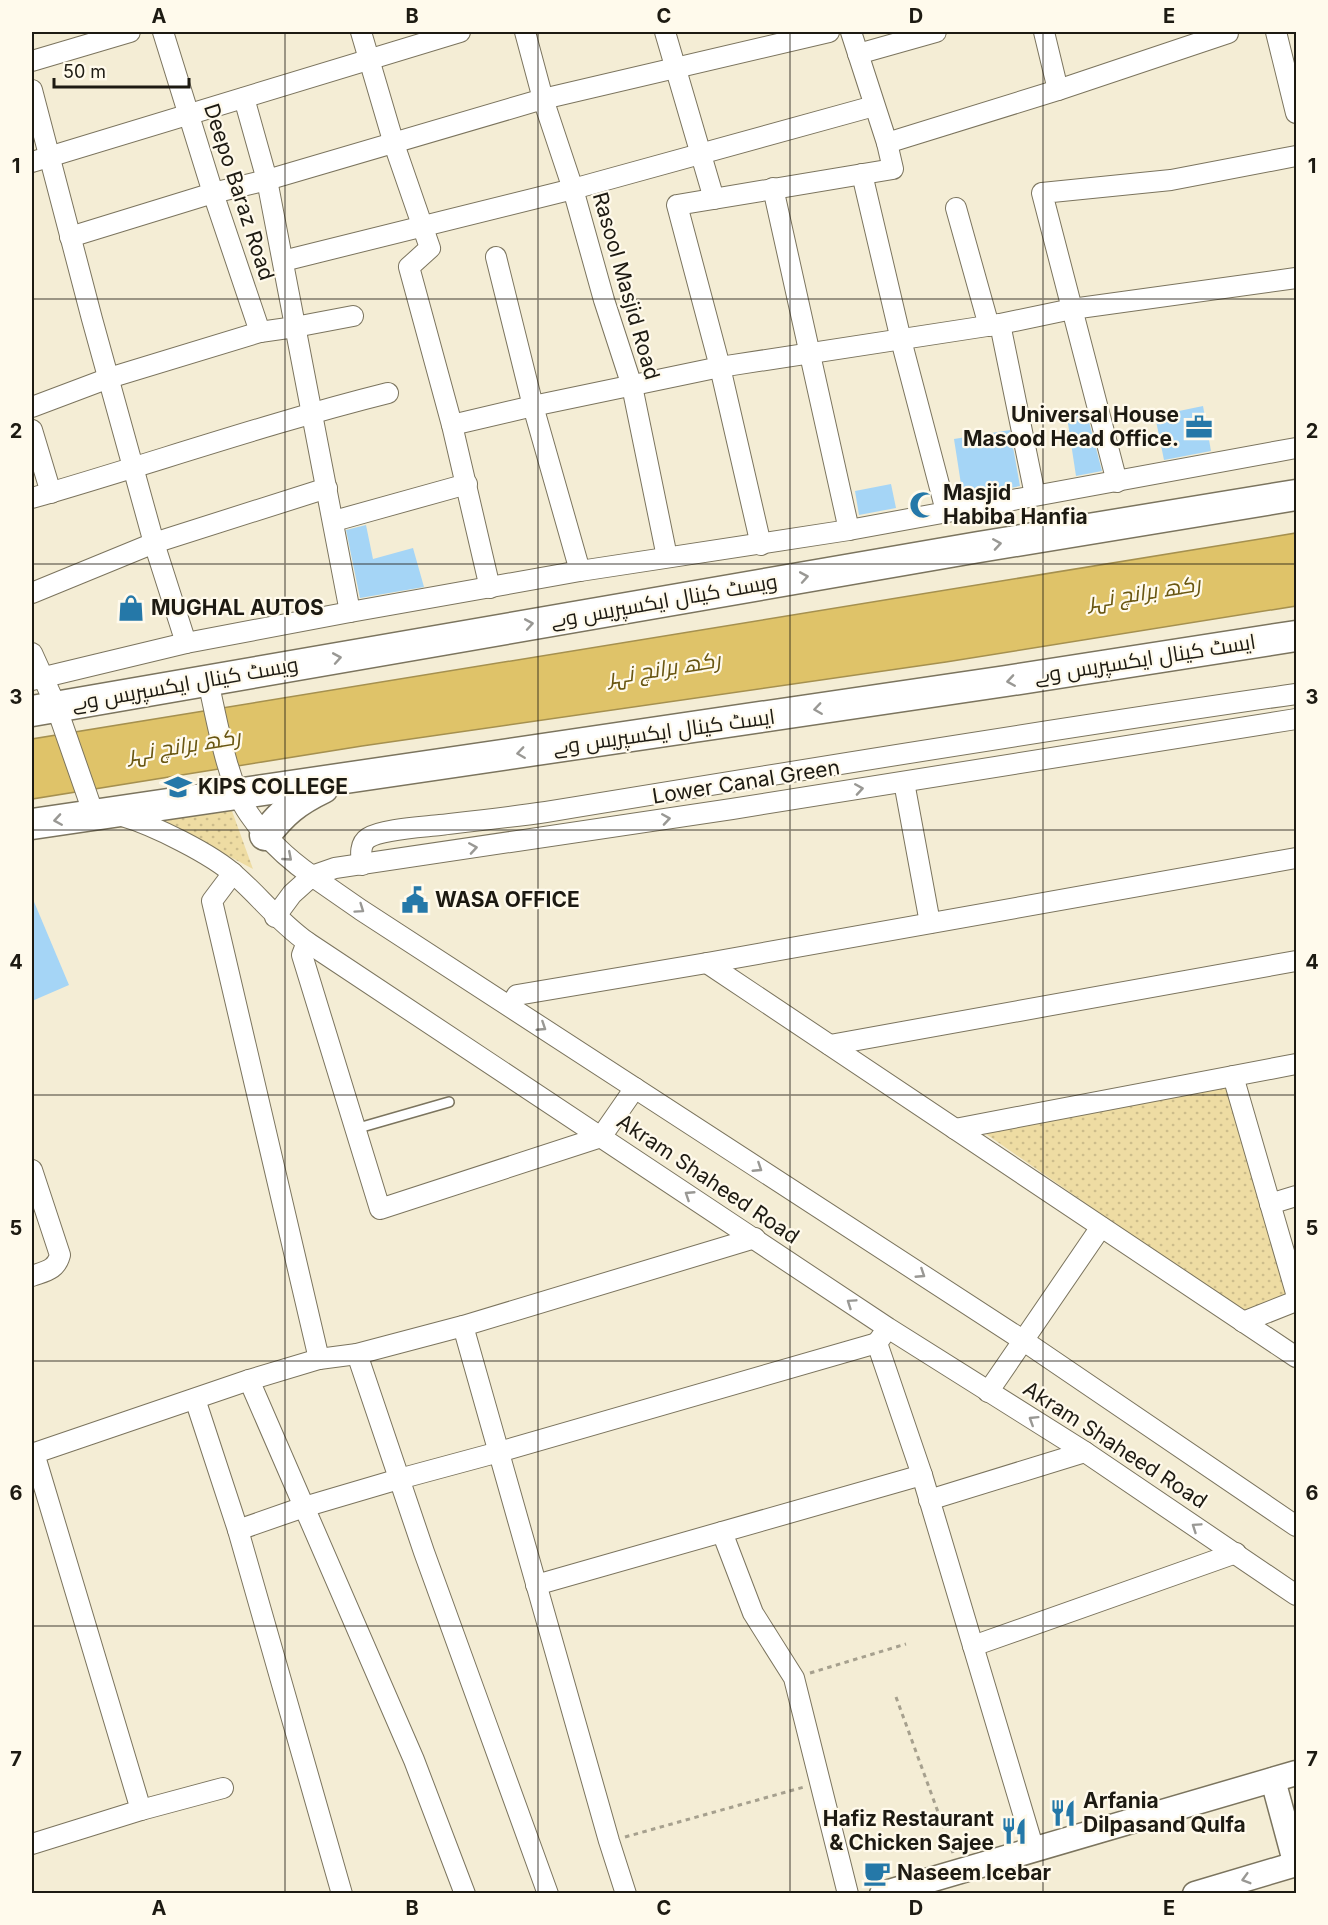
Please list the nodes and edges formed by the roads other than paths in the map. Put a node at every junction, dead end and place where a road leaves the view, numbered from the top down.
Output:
1 (130, 32) edge
2 (163, 32) edge
3 (361, 32) edge
4 (460, 32) edge
5 (525, 32) edge
6 (665, 32) edge
7 (829, 32) edge
8 (851, 32) edge
9 (936, 32) edge
10 (1044, 32) edge
11 (1228, 32) edge
12 (1275, 32) edge
13 (858, 54) junction
14 (369, 59) junction
15 (32, 61) edge
16 (675, 67) junction
17 (32, 90) edge
18 (1058, 90) junction
19 (244, 98) junction
20 (543, 99) junction
21 (874, 106) junction
22 (1296, 113) edge
23 (189, 115) junction
24 (887, 143) junction
25 (394, 144) junction
26 (701, 155) junction
27 (1296, 156) edge
28 (40, 159) edge
29 (862, 174) junction
30 (267, 180) junction
31 (773, 188) junction
32 (573, 189) junction
33 (213, 193) junction
34 (714, 199) junction
35 (956, 208) dead end
36 (422, 226) junction
37 (70, 237) junction
38 (496, 257) dead end
39 (283, 261) junction
40 (1296, 278) edge
41 (1072, 309) junction
42 (353, 316) dead end
43 (994, 325) junction
44 (295, 327) junction
45 (260, 332) junction
46 (901, 340) junction
47 (811, 354) junction
48 (720, 367) junction
49 (109, 378) junction
50 (632, 386) junction
51 (388, 393) dead end
52 (533, 406) junction
53 (32, 407) edge
54 (311, 413) junction
55 (452, 425) junction
56 (32, 430) edge
57 (1296, 448) edge
58 (134, 468) junction
59 (1117, 482) junction
60 (466, 484) junction
61 (327, 488) junction
62 (51, 493) junction
63 (1035, 495) junction
64 (1296, 495) edge
65 (32, 498) edge
66 (946, 511) junction
67 (334, 521) junction
68 (849, 530) junction
69 (154, 543) junction
70 (761, 544) junction
71 (667, 557) junction
72 (580, 571) junction
73 (490, 588) junction
74 (32, 593) edge
75 (350, 612) junction
76 (1296, 636) edge
77 (186, 644) junction
78 (32, 653) edge
79 (37, 679) edge
80 (210, 689) junction
81 (1296, 694) edge
82 (50, 713) edge
83 (1296, 719) edge
84 (384, 774) junction
85 (904, 782) junction
86 (235, 785) junction
87 (92, 808) junction
88 (32, 824) edge
89 (265, 834) junction
90 (1296, 858) edge
91 (362, 865) junction
92 (233, 873) junction
93 (312, 876) junction
94 (275, 917) junction
95 (930, 923) junction
96 (307, 942) junction
97 (1296, 961) edge
98 (707, 963) junction
99 (510, 1006) junction
100 (830, 1046) junction
101 (1296, 1064) edge
102 (1233, 1076) junction
103 (635, 1088) junction
104 (449, 1102) dead end
105 (355, 1129) junction
106 (955, 1129) junction
107 (601, 1137) junction
108 (32, 1170) edge
109 (1296, 1196) edge
110 (1270, 1204) junction
111 (1101, 1227) junction
112 (755, 1238) junction
113 (32, 1276) edge
114 (1296, 1293) edge
115 (1296, 1301) edge
116 (1243, 1322) junction
117 (463, 1326) junction
118 (883, 1336) junction
119 (1024, 1341) junction
120 (357, 1354) junction
121 (1296, 1357) edge
122 (319, 1359) junction
123 (249, 1380) junction
124 (988, 1392) junction
125 (195, 1399) junction
126 (499, 1452) junction
127 (1085, 1452) junction
128 (33, 1454) edge
129 (922, 1475) junction
130 (399, 1479) junction
131 (929, 1500) junction
132 (304, 1508) junction
133 (1296, 1526) edge
134 (238, 1530) junction
135 (722, 1532) junction
136 (1236, 1553) junction
137 (537, 1585) junction
138 (1296, 1595) edge
139 (973, 1646) junction
140 (1296, 1773) edge
141 (1273, 1780) junction
142 (223, 1788) dead end
143 (141, 1810) junction
144 (32, 1844) edge
145 (1034, 1850) junction
146 (1296, 1865) edge
147 (342, 1893) edge
148 (465, 1893) edge
149 (548, 1893) edge
150 (626, 1893) edge
151 (848, 1893) edge
152 (882, 1893) edge
153 (1195, 1893) edge

1 - 15 street
2 - 23 street, Deepo Baraz Road
3 - 14 street
4 - 14 street
5 - 20 street, Rasool Masjid Road
6 - 16 street
7 - 16 street
8 - 13 street
9 - 13 street
10 - 18 street
11 - 18 street
12 - 22 street
13 - 21 street
14 - 19 street
14 - 25 street
16 - 20 street
16 - 26 street
17 - 28 street
18 - 24 street
19 - 23 street
19 - 30 street
20 - 25 street
20 - 32 street, Rasool Masjid Road
21 - 24 street
21 - 26 street
23 - 28 street
23 - 33 street, Deepo Baraz Road
24 - 29 street
25 - 30 street
25 - 36 street
26 - 32 street
26 - 34 street
27 - 41 street
28 - 37 street
29 - 31 street
29 - 46 street
30 - 33 street
30 - 39 street
31 - 34 street
31 - 47 street
32 - 36 street
32 - 50 street, Rasool Masjid Road
33 - 37 street
33 - 45 street, Deepo Baraz Road
34 - 48 street
35 - 43 street
36 - 39 street
36 - 55 street
37 - 49 street
38 - 52 street
39 - 44 street
40 - 41 street
41 - 43 street
41 - 59 street
42 - 44 street
43 - 46 street
43 - 63 street
44 - 45 street
44 - 54 street
45 - 49 street
46 - 47 street
46 - 66 street
47 - 48 street
47 - 68 street
48 - 50 street
48 - 70 street
49 - 53 street
49 - 58 street
50 - 52 street
50 - 71 street, Rasool Masjid Road
51 - 54 street
52 - 55 street
52 - 72 street
54 - 58 street
54 - 61 street
55 - 60 street
56 - 62 street
57 - 59 street
58 - 62 street
58 - 69 street
59 - 63 street
60 - 67 street
60 - 73 street
61 - 67 street
61 - 69 street
62 - 65 street
63 - 66 street
80 -> 64 main road, ویسٹ کینال ایکسپریس وے
66 - 68 street
67 - 75 street
68 - 70 street
69 - 74 street
69 - 77 street
70 - 71 street
71 - 72 street
72 - 73 street
73 - 75 street
75 - 77 street
76 -> 84 main road, ایسٹ کینال ایکسپریس وے
77 - 79 street
78 - 79 street
79 - 82 street
80 - 82 main road, ویسٹ کینال ایکسپریس وے
80 - 86 street
81 - 91 street
82 - 87 street
83 - 85 street, Lower Canal Green
84 - 86 main road, ایسٹ کینال ایکسپریس وے
84 - 89 main road
91 -> 85 street, Lower Canal Green
85 - 95 street
86 - 87 main road, ایسٹ کینال ایکسپریس وے
86 - 89 street
87 -> 88 main road, ایسٹ کینال ایکسپریس وے
87 - 92 street, Akram Shaheed Road
89 -> 93 street
90 - 95 street
91 - 93 street, Lower Canal Green
92 - 94 street, Akram Shaheed Road
92 - 122 street
93 - 94 street
93 -> 99 street, Akram Shaheed Road
94 - 96 street, Akram Shaheed Road
95 - 98 street
96 - 105 street
96 - 107 street, Akram Shaheed Road
97 - 100 street
98 - 99 street
98 - 100 street
99 -> 103 street, Akram Shaheed Road
100 - 106 street
101 - 102 street
102 - 106 street
102 - 110 street
103 - 107 street
103 -> 119 street, Akram Shaheed Road
104 - 105 lane
105 - 107 street
106 - 111 street
112 -> 107 street, Akram Shaheed Road
108 - 113 street
109 - 110 street
110 - 114 street
111 - 116 street
111 - 119 street
112 - 117 street
118 -> 112 street, Akram Shaheed Road
115 - 116 street
116 - 121 street
117 - 120 street
117 - 126 street
118 - 124 street, Akram Shaheed Road
118 - 126 street
118 - 129 street
119 - 124 street
119 - 133 street, Akram Shaheed Road
120 - 122 street
120 - 130 street
122 - 123 street
123 - 125 street
123 - 132 street
127 -> 124 street, Akram Shaheed Road
125 - 128 street
125 - 134 street
126 - 130 street
126 - 137 street
127 - 131 street
136 -> 127 street, Akram Shaheed Road
128 - 143 street
129 - 131 street
129 - 135 street
130 - 132 street
130 - 149 street
131 - 139 street
132 - 134 street
132 - 148 street
134 - 147 street
135 - 137 street
135 - 151 street
136 - 138 street, Akram Shaheed Road
136 - 139 street
137 - 150 street
139 - 145 street
140 - 141 street
141 - 145 street
141 - 146 street
142 - 143 street
143 - 144 street
145 - 152 street
146 -> 153 street

